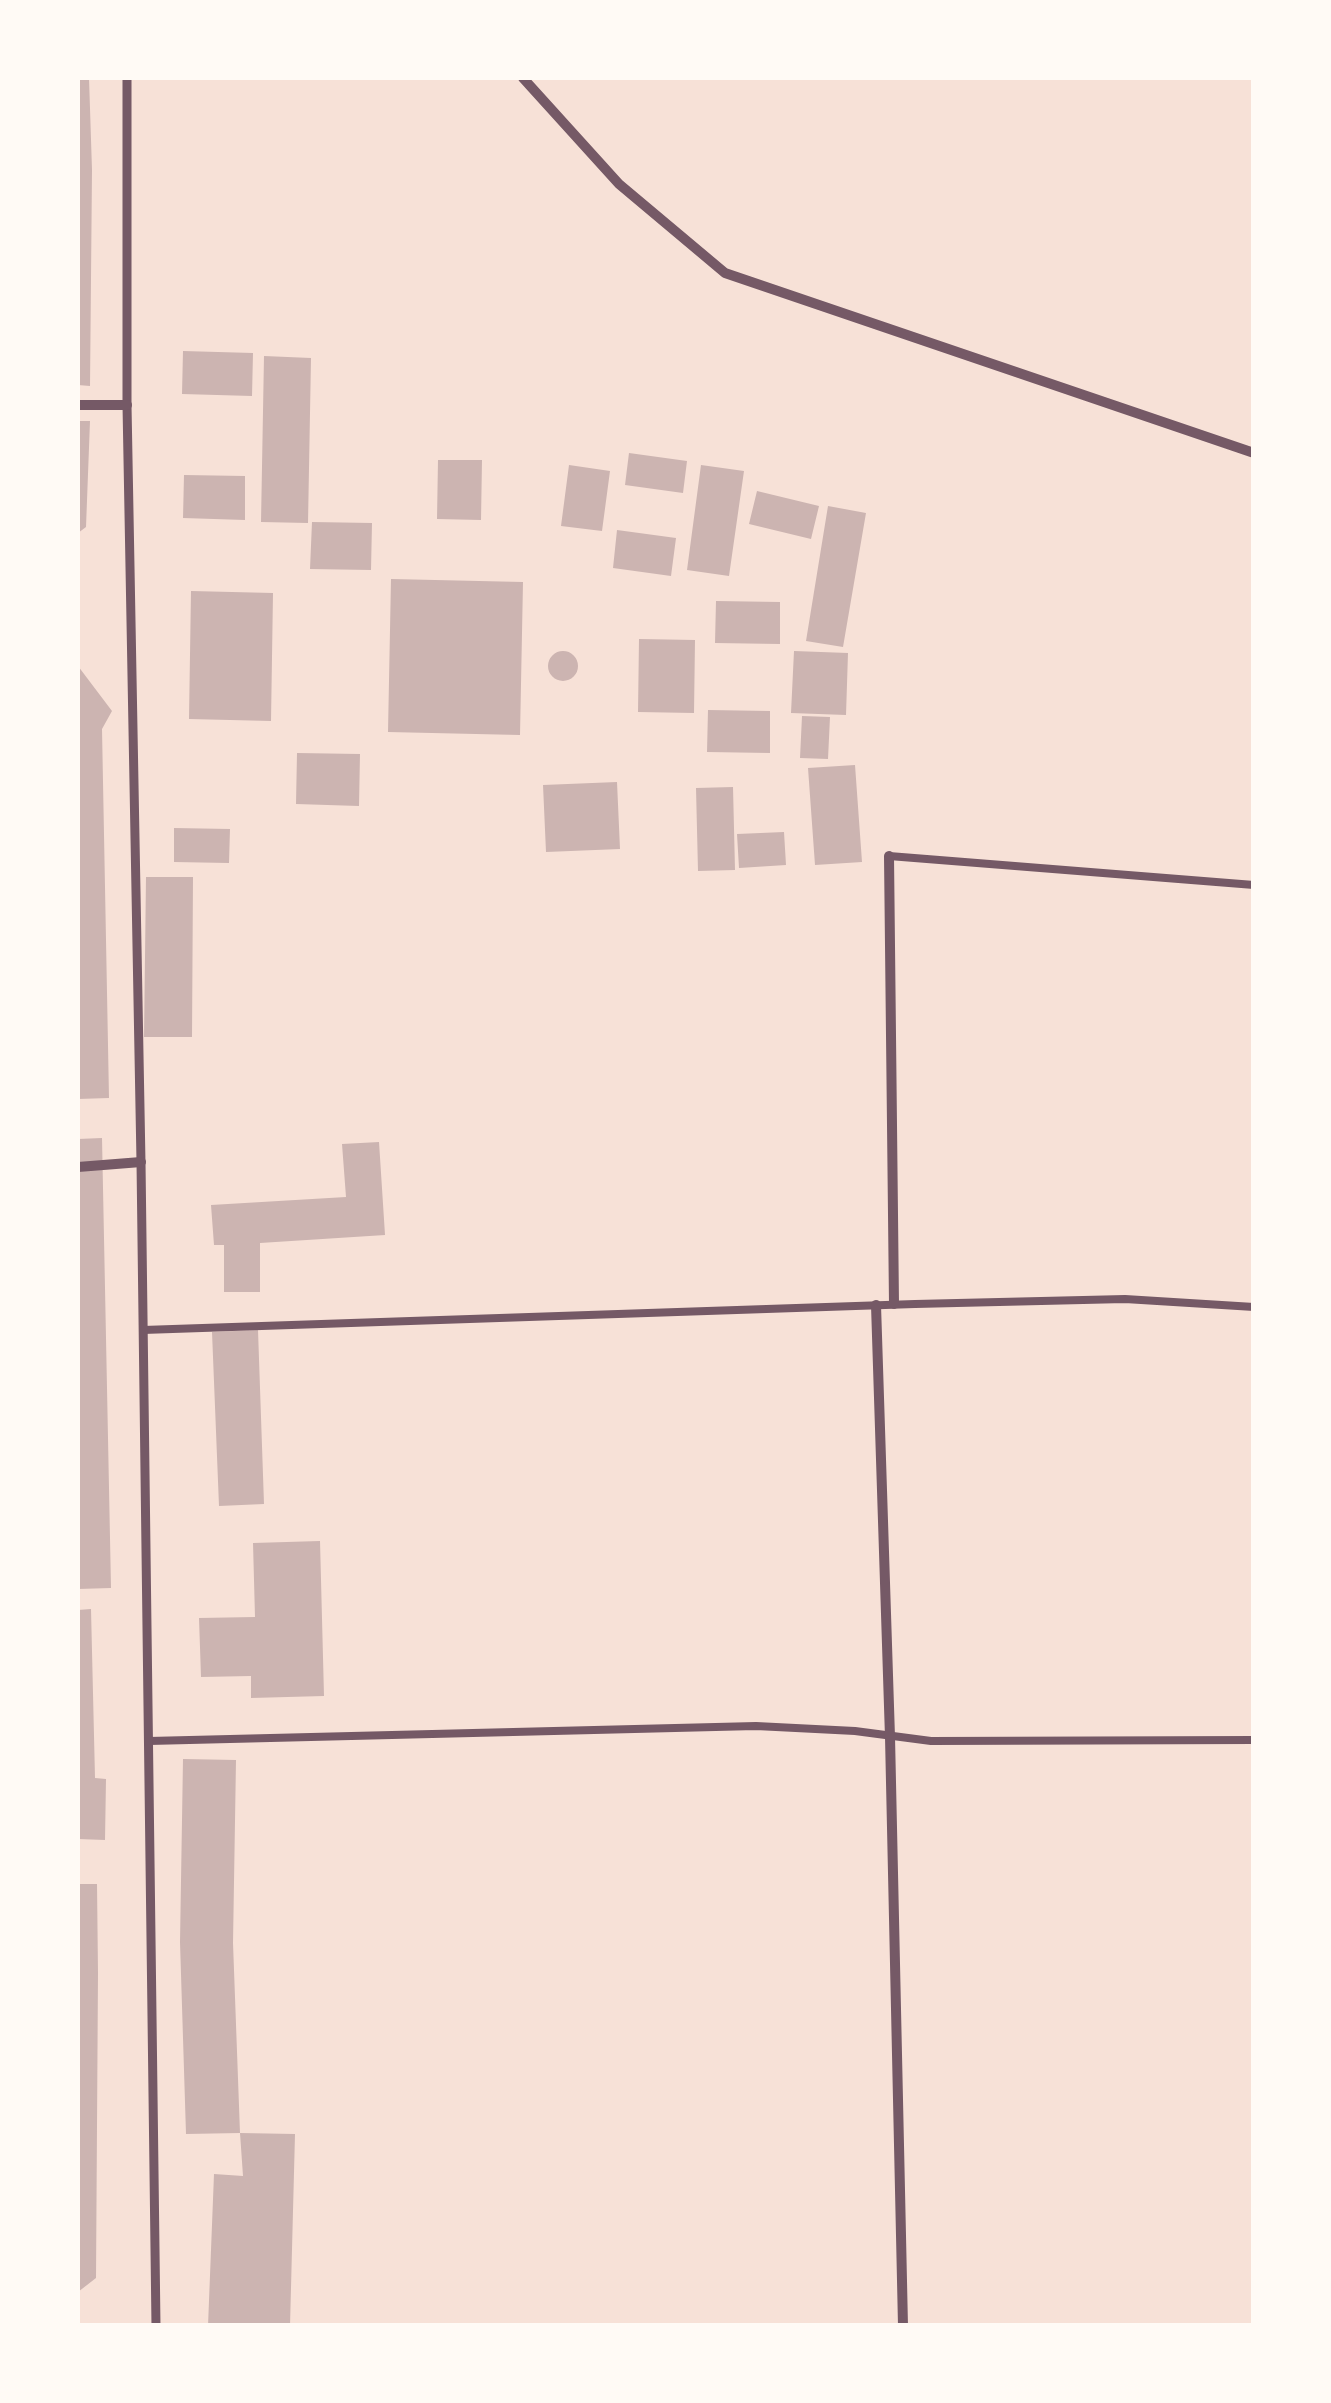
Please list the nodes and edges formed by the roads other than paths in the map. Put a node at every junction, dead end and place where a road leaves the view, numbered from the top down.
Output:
1 (127, 78) edge
2 (523, 78) edge
3 (78, 404) edge
4 (127, 406) junction
5 (1254, 453) edge
6 (890, 856) joint
7 (1254, 885) edge
8 (141, 1162) junction
9 (78, 1166) edge
10 (894, 1304) junction
11 (876, 1305) junction
12 (1254, 1307) edge
13 (144, 1330) junction
14 (890, 1737) junction
15 (1254, 1740) edge
16 (149, 1741) junction
17 (156, 2326) edge
18 (903, 2326) edge

1 - 4 street
2 - 5 street
3 - 4 street
4 - 8 street
6 - 7 lane
6 - 10 street
8 - 9 street
8 - 13 street
10 - 11 lane
10 - 12 lane
11 - 13 lane
11 - 14 street
13 - 16 street
14 - 15 lane
14 - 16 lane
14 - 18 street
16 - 17 street

